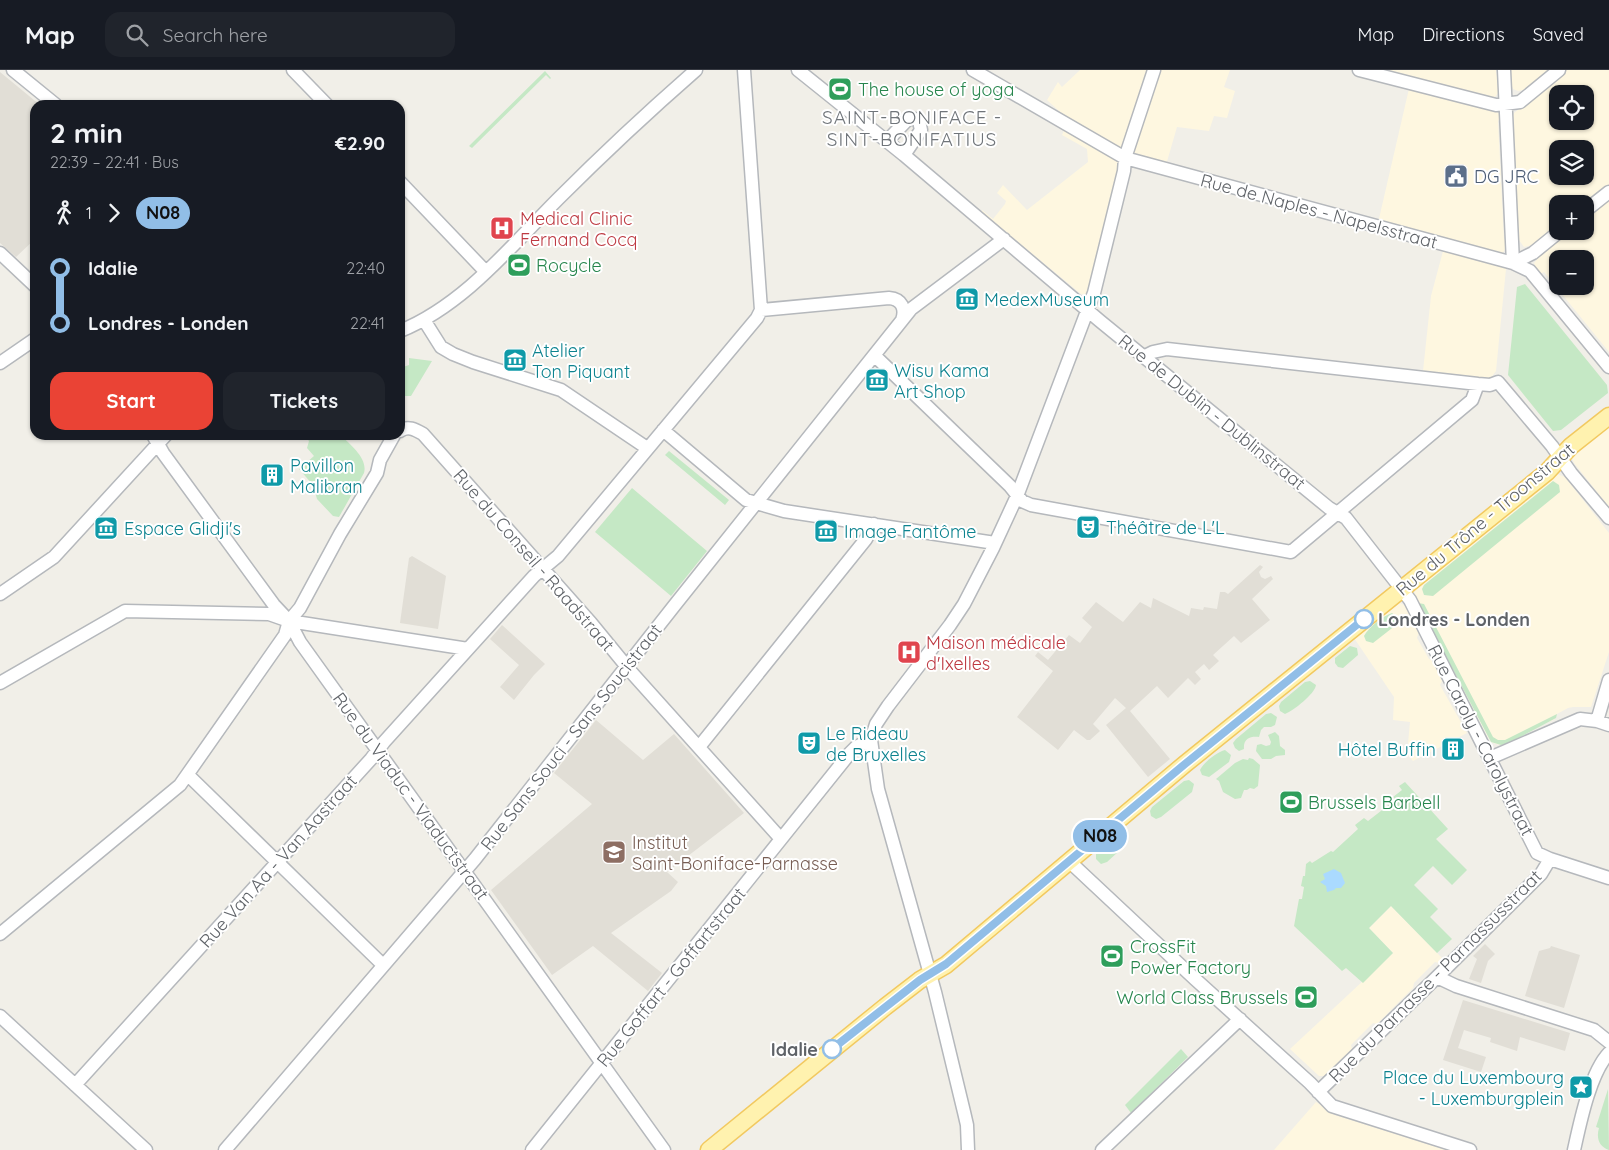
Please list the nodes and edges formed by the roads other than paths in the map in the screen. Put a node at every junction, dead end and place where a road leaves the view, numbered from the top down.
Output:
1 (13, 70) edge
2 (293, 70) edge
3 (696, 70) edge
4 (744, 70) edge
5 (798, 70) edge
6 (973, 70) edge
7 (1154, 70) edge
8 (1359, 70) edge
9 (1504, 70) edge
10 (1558, 70) edge
11 (50, 100) edge
12 (322, 100) edge
13 (1505, 104) junction
14 (886, 141) junction
15 (904, 155) junction
16 (1125, 158) junction
17 (405, 187) edge
18 (1609, 192) edge
19 (1594, 204) edge
20 (1004, 238) junction
21 (1549, 240) edge
22 (0, 253) edge
23 (1513, 263) junction
24 (486, 272) junction
25 (30, 281) edge
26 (761, 310) junction
27 (1088, 310) junction
28 (424, 320) junction
29 (902, 320) junction
30 (405, 329) edge
31 (30, 342) edge
32 (875, 356) junction
33 (1145, 356) junction
34 (0, 363) edge
35 (1609, 367) edge
36 (1478, 384) junction
37 (1609, 416) edge
38 (405, 428) edge
39 (663, 430) junction
40 (157, 440) edge
41 (160, 440) edge
42 (391, 440) edge
43 (647, 448) junction
44 (1560, 458) junction
45 (1017, 496) junction
46 (757, 503) junction
47 (1336, 512) junction
48 (1607, 516) edge
49 (874, 524) junction
50 (995, 543) junction
51 (542, 570) junction
52 (1401, 590) junction
53 (0, 594) edge
54 (289, 621) junction
55 (468, 649) junction
56 (627, 666) junction
57 (1609, 680) edge
58 (0, 683) edge
59 (1603, 723) edge
60 (871, 740) junction
61 (699, 747) junction
62 (378, 750) junction
63 (1490, 758) junction
64 (188, 776) junction
65 (781, 839) junction
66 (1550, 859) junction
67 (277, 861) junction
68 (1070, 862) junction
69 (464, 870) junction
70 (1609, 878) edge
71 (0, 934) edge
72 (383, 965) junction
73 (930, 974) junction
74 (1437, 977) junction
75 (0, 1016) edge
76 (1240, 1019) junction
77 (1609, 1042) edge
78 (1609, 1053) edge
79 (602, 1063) junction
80 (75, 1085) junction
81 (1318, 1092) junction
82 (146, 1150) edge
83 (224, 1150) edge
84 (532, 1150) edge
85 (664, 1150) edge
86 (709, 1150) edge
87 (968, 1150) edge
88 (1102, 1150) edge
89 (1470, 1150) edge
90 (1574, 1150) edge

1 - 11 street
2 - 12 street
3 - 24 street
4 - 26 street
5 - 14 street, Rue de Dublin - Dublinstraat
6 - 16 street, Rue de Naples - Napelsstraat
7 - 16 street
8 - 13 street
9 - 13 street
10 - 13 street
13 - 23 street
14 - 15 street, Rue de Dublin - Dublinstraat
14 - 15 street
15 - 20 street, Rue de Dublin - Dublinstraat
16 - 23 street, Rue de Naples - Napelsstraat
16 - 27 street
17 - 24 street
18 - 19 street
20 - 27 street, Rue de Dublin - Dublinstraat
20 - 29 street, Rue Sans Souci - Sans Soucistraat
21 - 23 street
22 - 25 street
23 - 35 street, Rue de Naples - Napelsstraat
24 - 28 street
26 - 29 street
26 - 39 street, Rue Van Aa - Van Aastraat
27 - 33 street, Rue de Dublin - Dublinstraat
27 - 45 street
28 - 30 street
28 - 43 street
29 - 32 street, Rue Sans Souci - Sans Soucistraat
31 - 34 street
32 - 45 street
32 - 46 street, Rue Sans Souci - Sans Soucistraat
33 - 36 street
33 - 47 street, Rue de Dublin - Dublinstraat
36 - 44 street
36 - 47 street
37 - 44 main road, Rue du Trône - Troonstraat
38 - 51 street, Rue du Conseil - Raadstraat
39 - 43 street, Rue Van Aa - Van Aastraat
39 - 46 street
40 - 53 street
41 - 54 street, Rue du Viaduc - Viaductstraat
42 - 54 street
43 - 51 street, Rue Van Aa - Van Aastraat
44 - 48 street
44 - 52 main road, Rue du Trône - Troonstraat
45 - 47 street
45 - 50 street
46 - 49 street
46 - 56 street, Rue Sans Souci - Sans Soucistraat
47 - 52 street, Rue de Dublin - Dublinstraat
49 - 50 street
49 - 61 street
50 - 60 street
51 - 55 street, Rue Van Aa - Van Aastraat
51 - 56 street, Rue du Conseil - Raadstraat
52 - 63 street, Rue Caroly - Carolystraat
52 - 68 main road, Rue du Trône - Troonstraat
54 - 55 street
54 - 58 street
54 - 62 street, Rue du Viaduc - Viaductstraat
54 - 64 street
55 - 62 street, Rue Van Aa - Van Aastraat
56 - 61 street, Rue du Conseil - Raadstraat
56 - 69 street, Rue Sans Souci - Sans Soucistraat
57 - 59 street
59 - 63 street
60 - 65 street, Rue Goffart - Goffartstraat
60 - 73 street
61 - 65 street, Rue du Conseil - Raadstraat
62 - 67 street, Rue Van Aa - Van Aastraat
62 - 69 street, Rue du Viaduc - Viaductstraat
63 - 66 street, Rue Caroly - Carolystraat
64 - 67 street
64 - 71 street
65 - 79 street, Rue Goffart - Goffartstraat
66 - 70 street
66 - 74 street, Rue du Parnasse - Parnassusstraat
67 - 72 street
67 - 80 street, Rue Van Aa - Van Aastraat
68 - 73 main road, Rue du Trône - Troonstraat
68 - 76 street
69 - 72 street, Rue Sans Souci - Sans Soucistraat
69 - 79 street, Rue du Viaduc - Viaductstraat
72 - 83 street, Rue Sans Souci - Sans Soucistraat
73 - 86 main road, Rue du Trône - Troonstraat
73 - 87 street
74 - 77 street
74 - 81 street, Rue du Parnasse - Parnassusstraat
75 - 80 street
76 - 81 street
76 - 88 street
78 - 90 street
79 - 84 street, Rue Goffart - Goffartstraat
79 - 85 street, Rue du Viaduc - Viaductstraat
80 - 82 street
81 - 89 street

